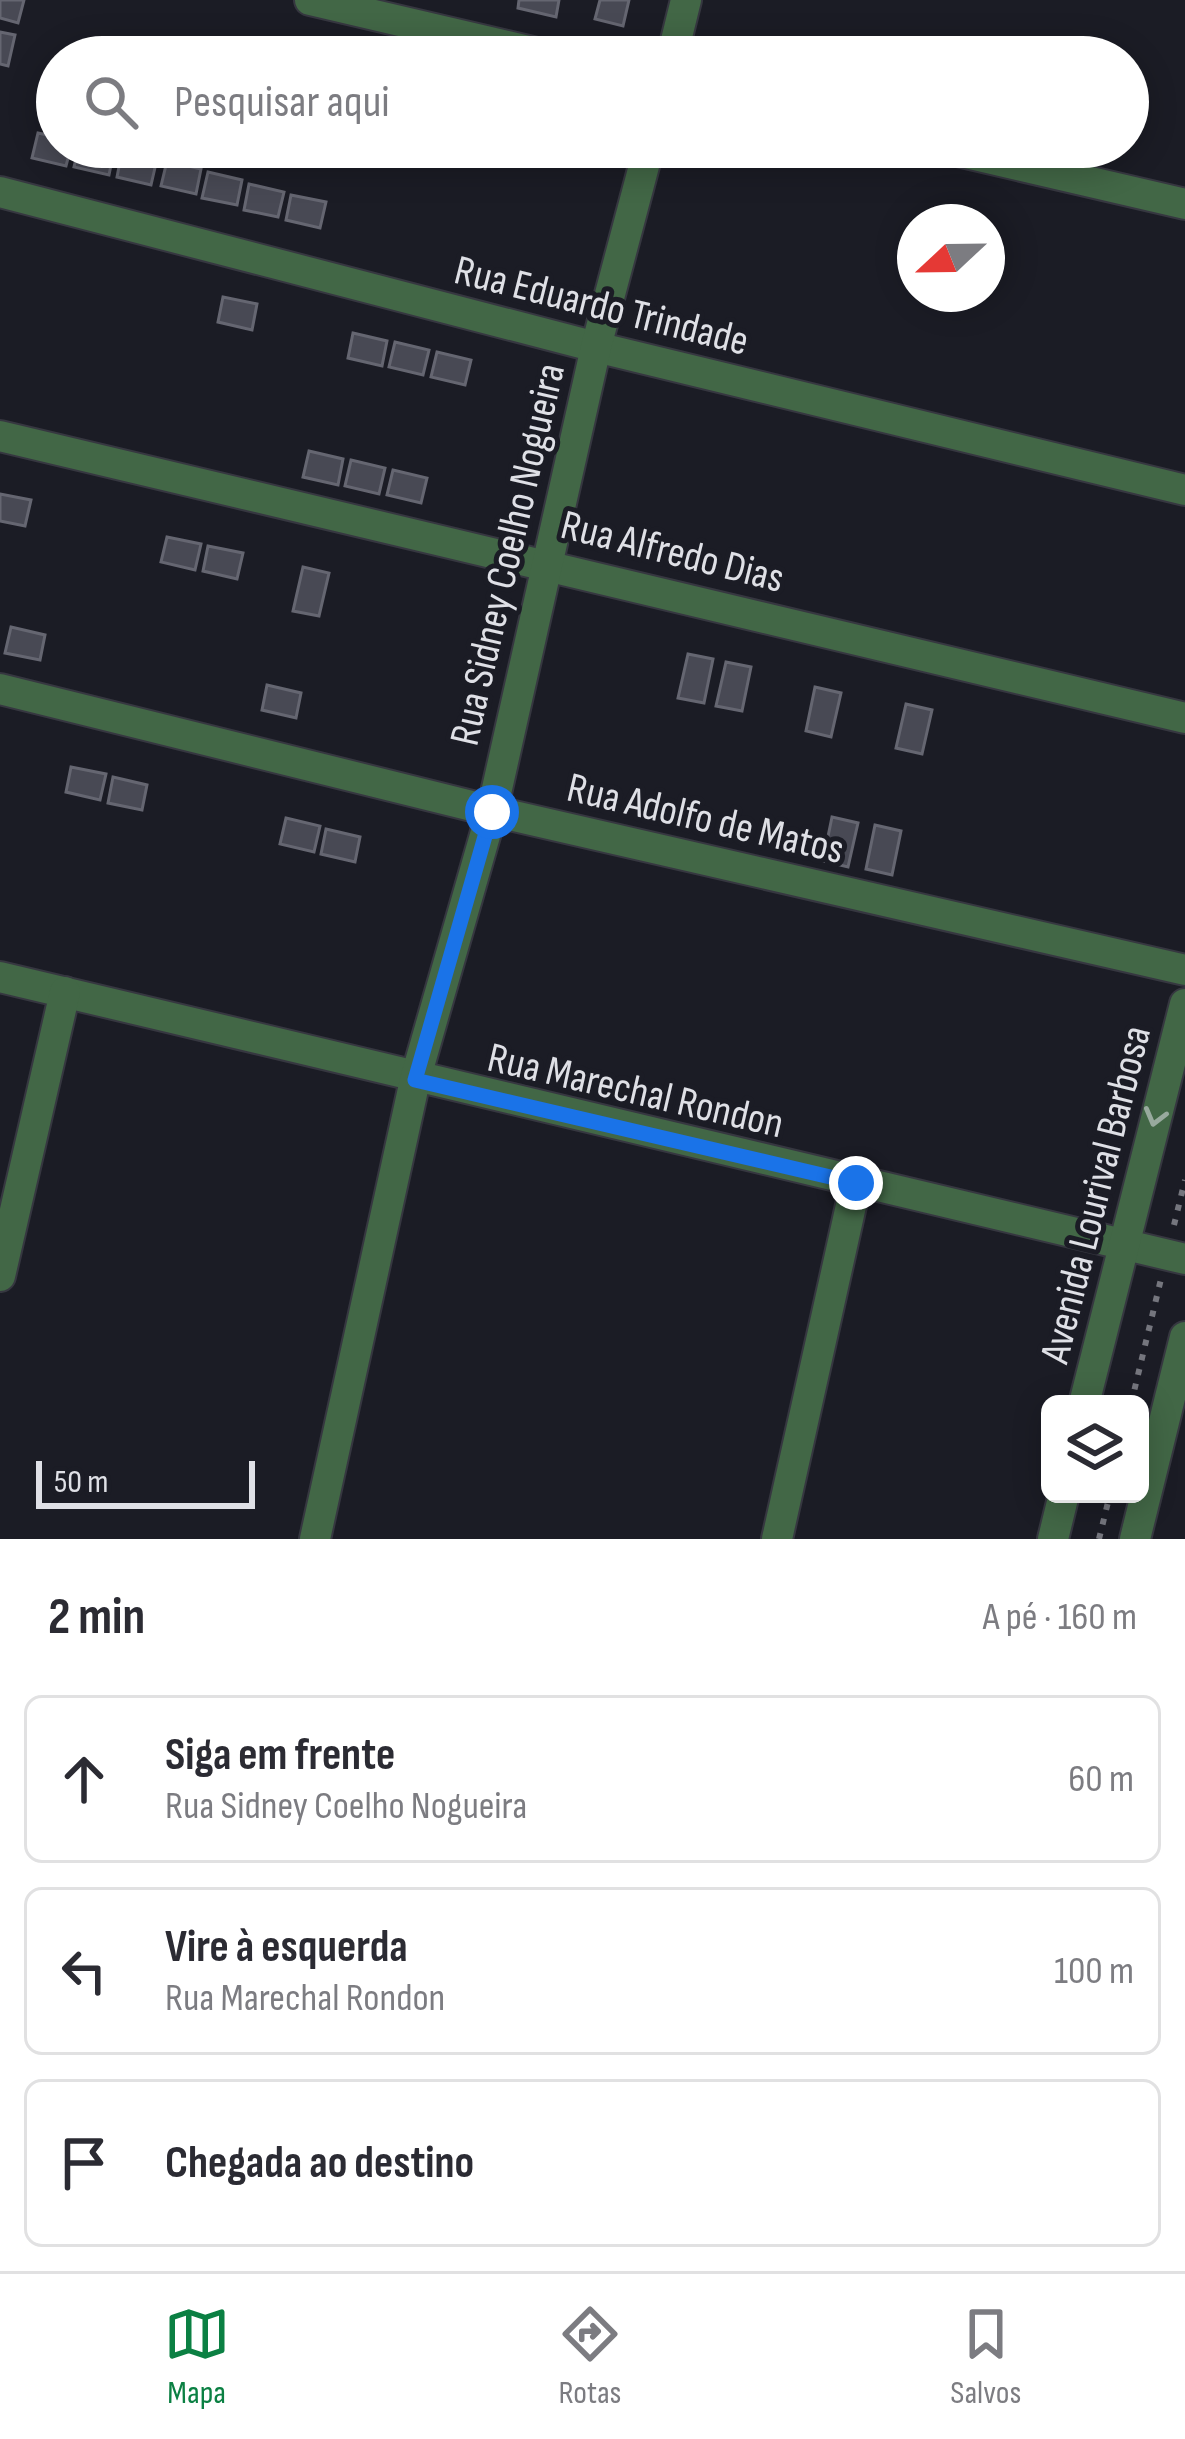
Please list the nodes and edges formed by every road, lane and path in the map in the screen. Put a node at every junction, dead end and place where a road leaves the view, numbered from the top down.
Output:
1 (310, 0) edge
2 (686, 0) edge
3 (464, 36) edge
4 (677, 36) edge
5 (643, 168) edge
6 (1030, 168) edge
7 (0, 192) edge
8 (1185, 204) edge
9 (596, 347) junction
10 (0, 436) edge
11 (1185, 490) edge
12 (547, 562) junction
13 (0, 689) edge
14 (1185, 718) edge
15 (492, 812) junction
16 (1185, 970) edge
17 (0, 977) edge
18 (65, 992) junction
19 (1185, 1004) edge
20 (415, 1080) junction
21 (1185, 1180) edge
22 (856, 1183) junction
23 (1121, 1246) junction
24 (1176, 1258) edge
25 (0, 1276) edge
26 (1185, 1337) edge
27 (1086, 1395) edge
28 (1134, 1395) edge
29 (1062, 1503) edge
30 (1108, 1503) edge
31 (315, 1539) edge
32 (777, 1539) edge
33 (1053, 1539) edge
34 (1099, 1539) edge
35 (1135, 1539) edge

1 - 3 street
2 - 4 street
5 - 9 street, Rua Sidney Coelho Nogueira
6 - 8 street
7 - 9 street, Rua Eduardo Trindade
9 - 11 street, Rua Eduardo Trindade
9 - 12 street, Rua Sidney Coelho Nogueira
10 - 12 street, Rua Alfredo Dias
12 - 14 street, Rua Alfredo Dias
12 - 15 street, Rua Sidney Coelho Nogueira
13 - 15 street, Rua Adolfo de Matos
15 - 16 street, Rua Adolfo de Matos
15 - 20 street, Rua Sidney Coelho Nogueira
17 - 18 street, Rua Marechal Rondon
18 - 20 street, Rua Marechal Rondon
18 - 25 street
19 -> 23 street, Avenida Lourival Barbosa
20 - 22 street, Rua Marechal Rondon
20 - 31 street, Rua Sidney Coelho Nogueira
21 - 24 path
22 - 23 street, Rua Marechal Rondon
22 - 32 street
23 - 24 street, Rua Marechal Rondon
23 - 27 street, Avenida Lourival Barbosa
24 - 28 path
26 - 35 street
29 - 33 street
30 - 34 path

